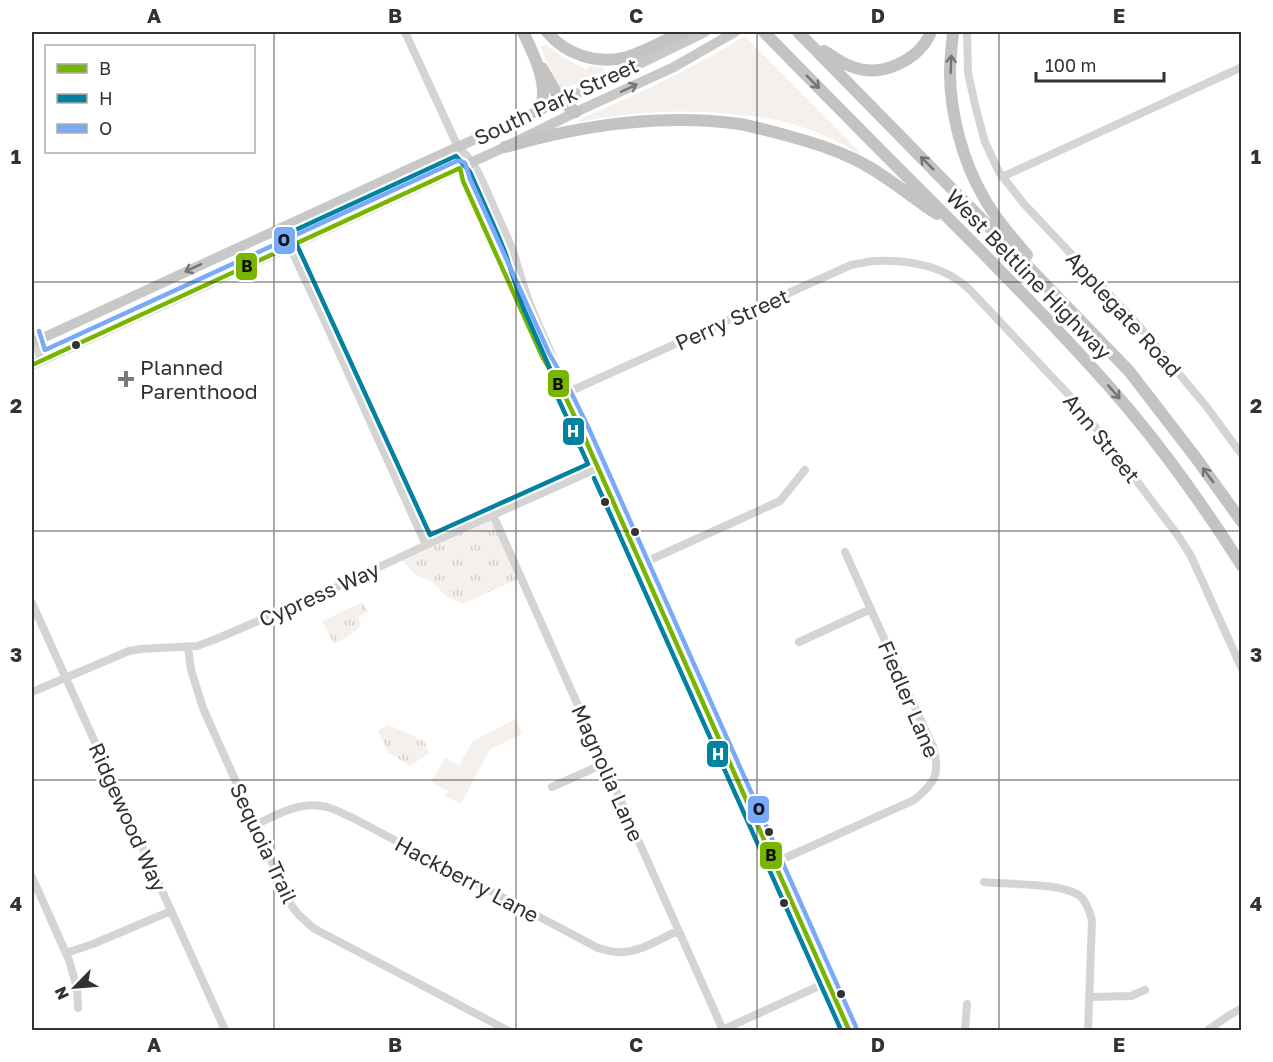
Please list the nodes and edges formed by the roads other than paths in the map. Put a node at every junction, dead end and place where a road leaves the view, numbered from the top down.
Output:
1 (405, 32) edge
2 (523, 32) edge
3 (547, 32) edge
4 (683, 32) edge
5 (705, 32) edge
6 (735, 32) edge
7 (798, 32) edge
8 (931, 32) edge
9 (953, 32) edge
10 (968, 32) edge
11 (768, 36) edge
12 (810, 43) junction
13 (533, 54) junction
14 (1242, 68) edge
15 (561, 101) junction
16 (540, 110) junction
17 (576, 112) junction
18 (458, 147) junction
19 (505, 147) junction
20 (472, 162) junction
21 (460, 168) junction
22 (1002, 177) junction
23 (281, 228) junction
24 (958, 228) junction
25 (289, 246) junction
26 (904, 262) joint
27 (32, 339) edge
28 (36, 362) edge
29 (1129, 371) junction
30 (564, 394) junction
31 (1242, 455) edge
32 (598, 468) junction
33 (805, 470) dead end
34 (493, 515) junction
35 (1242, 522) edge
36 (426, 545) junction
37 (846, 552) dead end
38 (641, 564) junction
39 (1242, 566) edge
40 (32, 603) edge
41 (871, 609) junction
42 (799, 642) dead end
43 (188, 647) junction
44 (1242, 669) edge
45 (65, 677) junction
46 (32, 692) edge
47 (603, 764) junction
48 (552, 787) dead end
49 (255, 825) junction
50 (774, 863) junction
51 (32, 877) edge
52 (984, 882) dead end
53 (171, 911) junction
54 (678, 931) junction
55 (66, 953) junction
56 (828, 982) junction
57 (1145, 990) dead end
58 (1090, 997) junction
59 (967, 1004) dead end
60 (78, 1008) dead end
61 (1242, 1008) edge
62 (1215, 1028) edge
63 (225, 1030) edge
64 (507, 1030) edge
65 (723, 1030) edge
66 (849, 1030) edge
67 (965, 1030) edge
68 (1088, 1030) edge
69 (1208, 1030) edge

1 - 18 street
2 - 13 highway
3 - 4 highway
5 - 15 main road, South Park Street
17 -> 6 main road, South Park Street
7 - 12 highway, West Beltline Highway
8 - 12 highway
29 -> 9 highway
10 - 22 street, Applegate Road
11 -> 24 highway, West Beltline Highway
29 -> 12 highway, West Beltline Highway
13 - 15 highway
13 - 16 highway
14 - 22 street
15 - 16 main road, South Park Street
15 - 17 highway
16 - 18 main road, South Park Street
17 - 19 main road, South Park Street
18 - 20 street
18 - 21 street
18 - 23 main road, South Park Street
19 - 20 main road, South Park Street
19 - 24 highway
20 - 21 main road, South Park Street
20 - 30 street
21 - 25 main road, South Park Street
21 - 30 street
22 - 31 street, Applegate Road
23 - 25 street
23 -> 27 main road, South Park Street
24 -> 39 highway, West Beltline Highway
25 - 28 main road, South Park Street
25 - 36 street
26 - 30 street, Perry Street
26 - 44 street, Ann Street
27 - 28 street
35 -> 29 highway, West Beltline Highway
30 - 32 street
32 - 34 street, Cypress Way
32 - 38 street
33 - 38 street
34 - 36 street, Cypress Way
34 - 47 street, Magnolia Lane
36 - 43 street, Cypress Way
37 - 41 street, Fiedler Lane
38 - 50 street
40 - 45 street, Ridgewood Way
41 - 42 street
41 - 50 street, Fiedler Lane
43 - 45 street, Cypress Way
43 - 49 street, Sequoia Trail
45 - 46 street, Cypress Way
45 - 53 street, Ridgewood Way
47 - 48 street
47 - 54 street, Magnolia Lane
49 - 54 street, Hackberry Lane
49 - 64 street, Sequoia Trail
50 - 56 street
51 - 55 street
52 - 58 street
53 - 55 street
53 - 63 street, Ridgewood Way
54 - 65 street, Magnolia Lane
55 - 60 street
56 - 65 street
56 - 66 street
57 - 58 street
58 - 68 street
59 - 67 street
61 - 62 street
62 - 69 street

